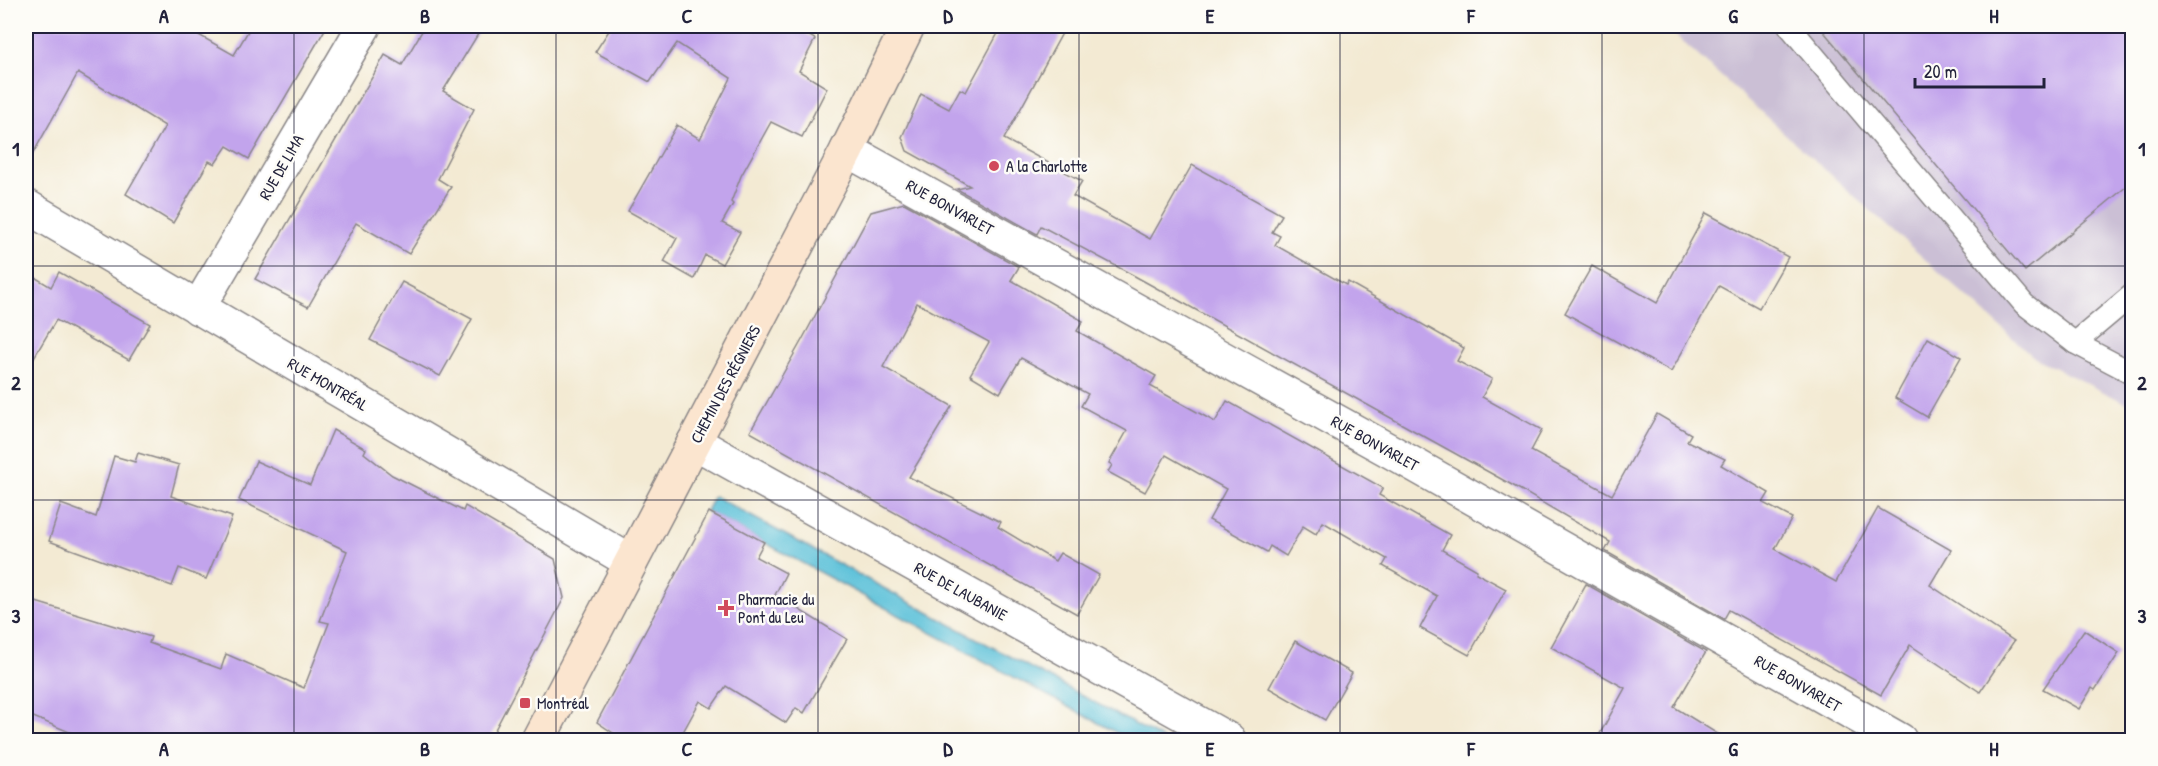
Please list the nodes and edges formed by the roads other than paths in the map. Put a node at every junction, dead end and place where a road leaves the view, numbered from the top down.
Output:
1 (364, 26) edge
2 (908, 26) edge
3 (1789, 26) edge
4 (848, 150) junction
5 (26, 206) edge
6 (2133, 295) edge
7 (198, 308) junction
8 (2075, 343) junction
9 (2133, 373) edge
10 (694, 442) junction
11 (631, 562) junction
12 (538, 741) edge
13 (1229, 741) edge
14 (1900, 741) edge

1 - 7 street, RUE DE LIMA
2 - 4 main road, CHEMIN DES RÉGNIERS
3 - 8 lane
4 - 10 main road, CHEMIN DES RÉGNIERS
4 - 14 street, RUE BONVARLET
5 - 7 street, RUE MONTRÉAL
6 - 8 lane
7 - 11 street, RUE MONTRÉAL
8 - 9 lane
10 - 11 main road, CHEMIN DES RÉGNIERS
10 - 13 street, RUE DE LAUBANIE
11 - 12 main road, CHEMIN DES RÉGNIERS

